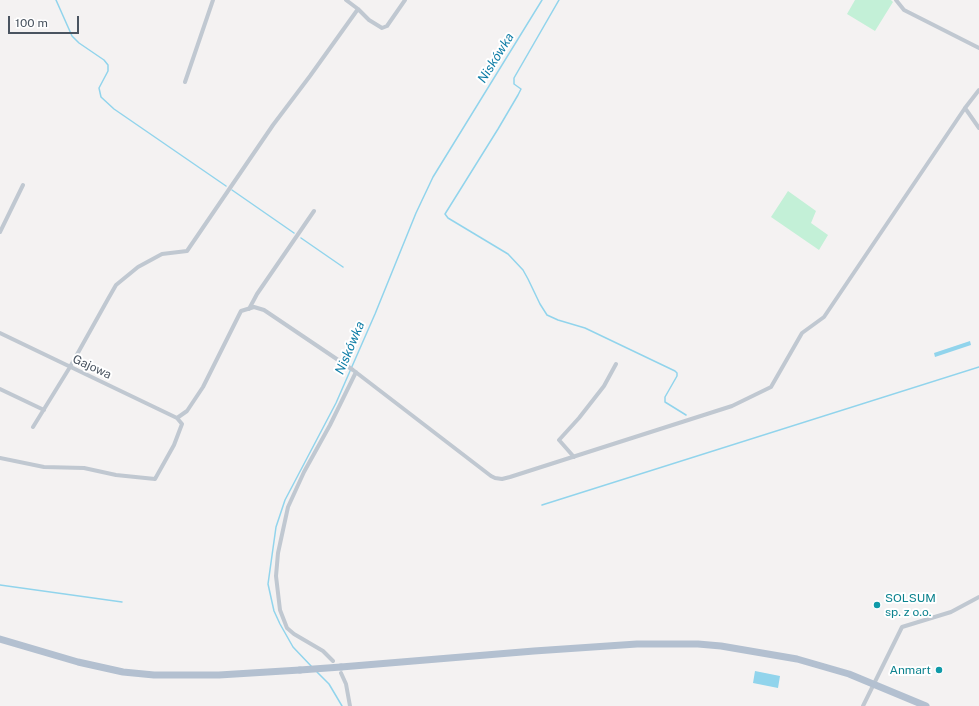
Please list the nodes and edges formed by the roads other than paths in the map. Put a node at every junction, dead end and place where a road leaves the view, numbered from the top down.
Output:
1 (213, 0) edge
2 (346, 0) edge
3 (405, 0) edge
4 (896, 0) edge
5 (358, 9) junction
6 (979, 48) edge
7 (185, 82) dead end
8 (979, 90) edge
9 (965, 108) junction
10 (979, 128) edge
11 (23, 185) dead end
12 (314, 211) dead end
13 (0, 232) edge
14 (249, 309) junction
15 (0, 333) edge
16 (616, 364) dead end
17 (70, 368) junction
18 (355, 371) junction
19 (0, 389) edge
20 (44, 410) junction
21 (177, 418) junction
22 (33, 427) dead end
23 (574, 457) junction
24 (0, 458) edge
25 (979, 597) edge
26 (0, 639) edge
27 (333, 661) dead end
28 (341, 670) junction
29 (874, 684) junction
30 (350, 706) edge
31 (863, 706) edge
32 (926, 706) edge

1 - 7 street
2 - 5 street
3 - 5 street
4 - 6 street
5 - 17 street
8 - 9 street
9 - 10 street
9 - 23 street
11 - 13 street
12 - 14 street
14 - 18 street
14 - 21 street
15 - 17 street, Gajowa
16 - 23 street
17 - 20 street
17 - 21 street, Gajowa
18 - 23 street
18 - 27 street
19 - 20 street
20 - 22 street
21 - 24 street
25 - 29 street
26 - 28 main road, bridge
28 - 29 main road
28 - 30 street
29 - 31 street
29 - 32 main road

